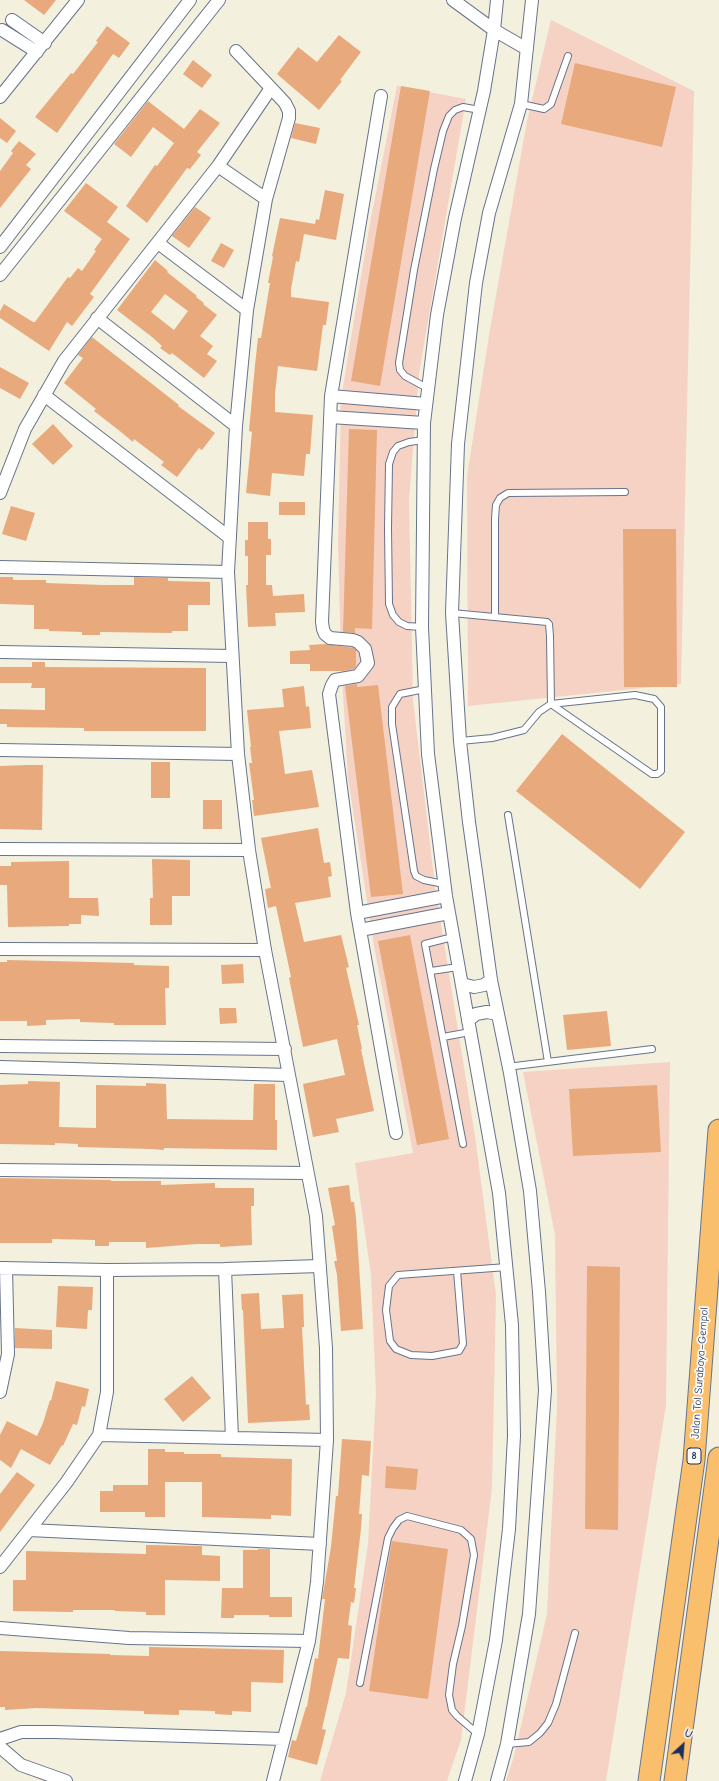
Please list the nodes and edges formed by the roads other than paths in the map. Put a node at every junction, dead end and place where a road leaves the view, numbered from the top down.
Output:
1 (78, 0) edge
2 (190, 0) edge
3 (219, 0) edge
4 (453, 0) edge
5 (497, 0) edge
6 (532, 0) edge
7 (12, 20) dead end
8 (2, 30) dead end
9 (494, 30) junction
10 (41, 47) junction
11 (527, 49) junction
12 (236, 51) dead end
13 (568, 56) dead end
14 (271, 88) junction
15 (381, 96) dead end
16 (0, 97) edge
17 (521, 104) junction
18 (480, 110) junction
19 (218, 166) junction
20 (266, 198) junction
21 (158, 243) junction
22 (0, 247) edge
23 (0, 274) edge
24 (247, 310) junction
25 (97, 318) junction
26 (428, 389) junction
27 (44, 395) junction
28 (331, 396) junction
29 (426, 404) junction
30 (330, 417) junction
31 (424, 423) junction
32 (236, 426) junction
33 (424, 440) junction
34 (625, 492) dead end
35 (0, 493) edge
36 (230, 538) junction
37 (0, 567) edge
38 (228, 572) junction
39 (452, 613) junction
40 (495, 616) junction
41 (422, 627) junction
42 (0, 652) edge
43 (232, 656) junction
44 (425, 689) junction
45 (551, 704) junction
46 (460, 741) junction
47 (0, 750) edge
48 (238, 754) junction
49 (508, 815) dead end
50 (0, 849) edge
51 (249, 850) junction
52 (445, 890) junction
53 (449, 912) junction
54 (357, 913) junction
55 (360, 930) junction
56 (453, 937) junction
57 (0, 949) edge
58 (265, 950) junction
59 (458, 967) junction
60 (431, 971) junction
61 (491, 980) junction
62 (462, 984) junction
63 (497, 1014) junction
64 (469, 1027) junction
65 (443, 1037) junction
66 (0, 1046) edge
67 (285, 1049) junction
68 (652, 1049) dead end
69 (548, 1062) junction
70 (0, 1067) edge
71 (508, 1067) junction
72 (289, 1075) junction
73 (719, 1130) edge
74 (396, 1133) dead end
75 (463, 1144) dead end
76 (0, 1170) edge
77 (307, 1173) junction
78 (320, 1266) junction
79 (506, 1267) junction
80 (3, 1268) edge
81 (225, 1269) junction
82 (107, 1270) junction
83 (457, 1271) junction
84 (0, 1392) edge
85 (99, 1436) junction
86 (232, 1438) junction
87 (327, 1440) junction
88 (719, 1458) edge
89 (29, 1530) junction
90 (320, 1544) junction
91 (0, 1565) edge
92 (0, 1628) edge
93 (575, 1633) dead end
94 (309, 1641) junction
95 (360, 1682) dead end
96 (478, 1734) junction
97 (284, 1738) junction
98 (0, 1739) edge
99 (507, 1744) junction
100 (0, 1747) edge
101 (66, 1781) edge
102 (272, 1781) edge
103 (465, 1781) edge
104 (497, 1781) edge
105 (649, 1781) edge
106 (675, 1781) edge

1 - 10 street
2 - 22 street
3 - 23 street
4 - 9 street
5 - 9 street
6 - 11 street
7 - 10 street
8 - 10 street
9 - 11 street
9 - 18 street
10 - 16 street
11 - 17 street
12 - 14 street
13 - 17 lane
14 - 19 street
14 - 20 street
15 - 28 street
17 - 39 street
18 - 26 street
18 - 26 lane
19 - 20 street
19 - 21 street
20 - 24 street
21 - 24 street
21 - 25 street
24 - 32 street
25 - 27 street
25 - 32 street
26 - 29 street
27 - 35 street
27 - 36 street
28 - 29 street
28 - 30 street
29 - 31 street
30 - 31 street
30 - 54 street
31 - 33 street
32 - 36 street
33 - 41 street
33 - 41 lane
34 - 40 lane
36 - 38 street
37 - 38 street
38 - 43 street
39 - 40 lane
39 - 46 street
40 - 45 lane
41 - 44 street
42 - 43 street
43 - 48 street
44 - 52 street
44 - 52 lane
45 - 45 lane
45 - 46 lane
46 - 61 street
47 - 48 street
48 - 51 street
49 - 69 lane
50 - 51 street
51 - 58 street
52 - 53 street
52 - 54 street
53 - 55 street
53 - 56 street
54 - 55 street
55 - 74 street
56 - 59 street
56 - 60 lane
57 - 58 street
58 - 67 street
59 - 60 lane
59 - 62 street
60 - 65 lane
61 - 62 street
61 - 63 street
62 - 64 street
63 - 64 street
63 - 71 street
64 - 65 lane
64 - 79 street
65 - 75 lane
66 - 67 street
67 - 72 street
68 - 69 lane
69 - 71 lane
70 - 72 street
71 - 99 street
72 - 77 street
73 - 105 highway, Jalan Tol Surabaya–Gempol / 8
76 - 77 street
77 - 78 street
78 - 81 street
78 - 87 street
79 - 83 lane
79 - 96 street
80 - 82 street
80 - 84 street
81 - 82 street
81 - 86 street
82 - 85 street
83 - 83 lane
85 - 86 street
85 - 89 street
86 - 87 street
87 - 90 street
88 - 106 highway
89 - 90 street
89 - 91 street
90 - 94 street
92 - 94 street
93 - 99 lane
94 - 97 street
95 - 96 lane
96 - 103 street
97 - 98 street
97 - 102 street
99 - 104 street
100 - 101 street

